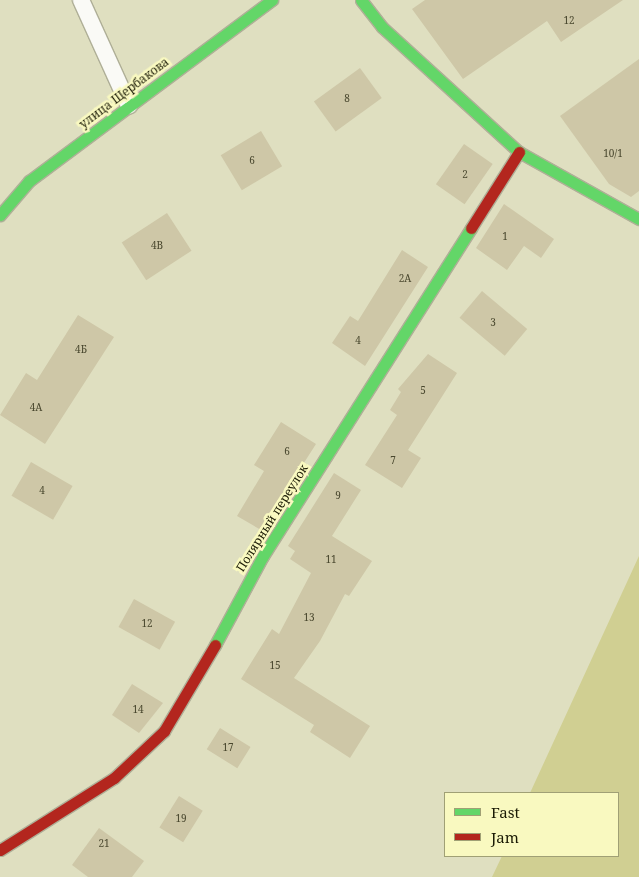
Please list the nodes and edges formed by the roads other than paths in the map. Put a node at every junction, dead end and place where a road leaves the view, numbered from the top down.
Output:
1 (81, 0) edge
2 (272, 0) edge
3 (361, 0) edge
4 (129, 106) junction
5 (519, 152) junction
6 (0, 215) edge
7 (639, 218) edge
8 (0, 850) edge

1 - 4 lane
2 - 4 street, улица Щербакова
3 - 5 street
4 - 6 street, улица Щербакова
5 - 7 street
5 - 8 street, Полярный переулок

